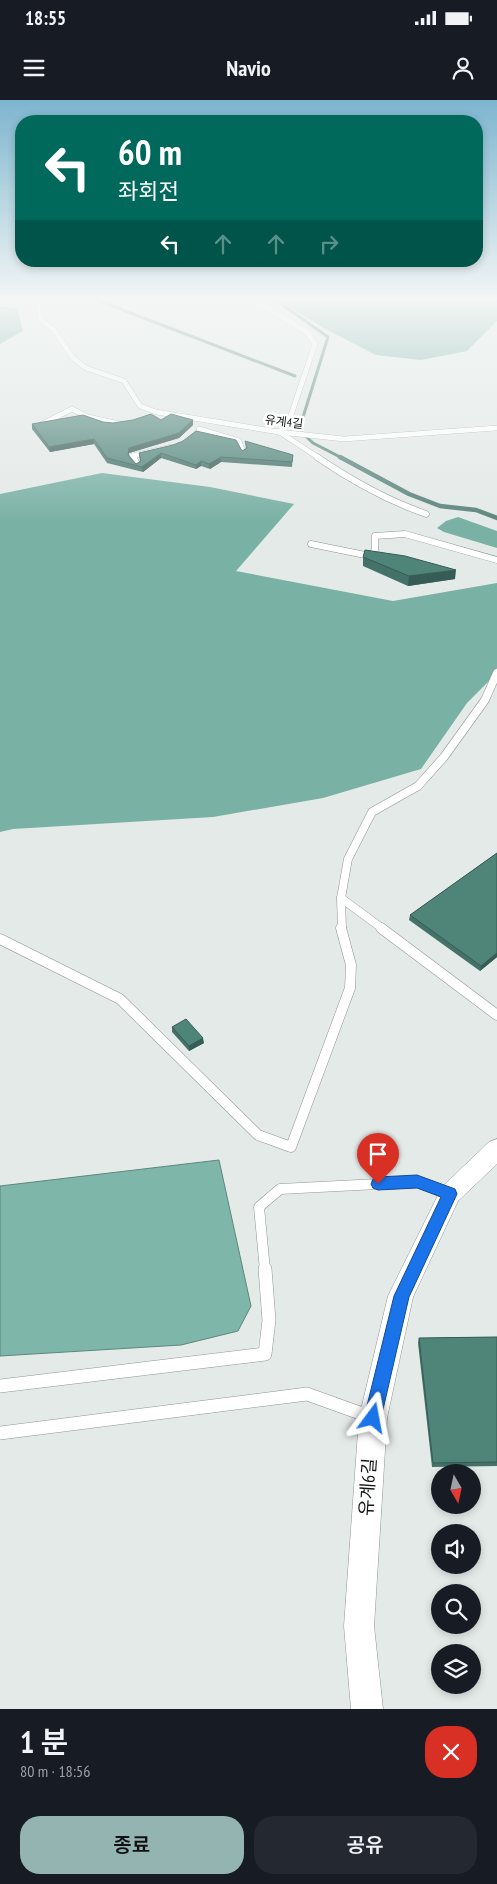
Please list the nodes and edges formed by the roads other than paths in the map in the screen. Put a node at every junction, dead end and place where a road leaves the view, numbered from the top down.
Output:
1 (101, 373) edge
2 (305, 373) edge
3 (156, 412) junction
4 (148, 416) edge
5 (200, 420) junction
6 (124, 423) edge
7 (42, 424) edge
8 (497, 428) edge
9 (199, 429) junction
10 (279, 432) junction
11 (193, 435) edge
12 (180, 444) edge
13 (242, 452) edge
14 (137, 464) edge
15 (426, 514) dead end
16 (312, 544) dead end
17 (497, 560) edge
18 (497, 673) edge
19 (341, 898) junction
20 (0, 939) edge
21 (497, 1015) edge
22 (497, 1149) edge
23 (450, 1194) junction
24 (0, 1386) edge
25 (373, 1418) junction
26 (0, 1433) edge
27 (367, 1709) edge

1 - 3 lane, 유계4길
2 - 10 lane
3 - 4 lane
3 - 5 lane, 유계4길
5 - 9 lane
5 - 10 lane, 유계4길
6 - 7 lane
8 - 10 lane, 유계4길
9 - 11 lane
9 - 13 lane
10 - 15 lane
12 - 14 lane
16 - 17 lane
18 - 19 lane
19 - 20 lane
19 - 21 lane
22 - 23 street, 유계6길
23 - 24 lane
23 - 25 street, 유계6길
25 - 26 lane
25 - 27 street, 유계6길

